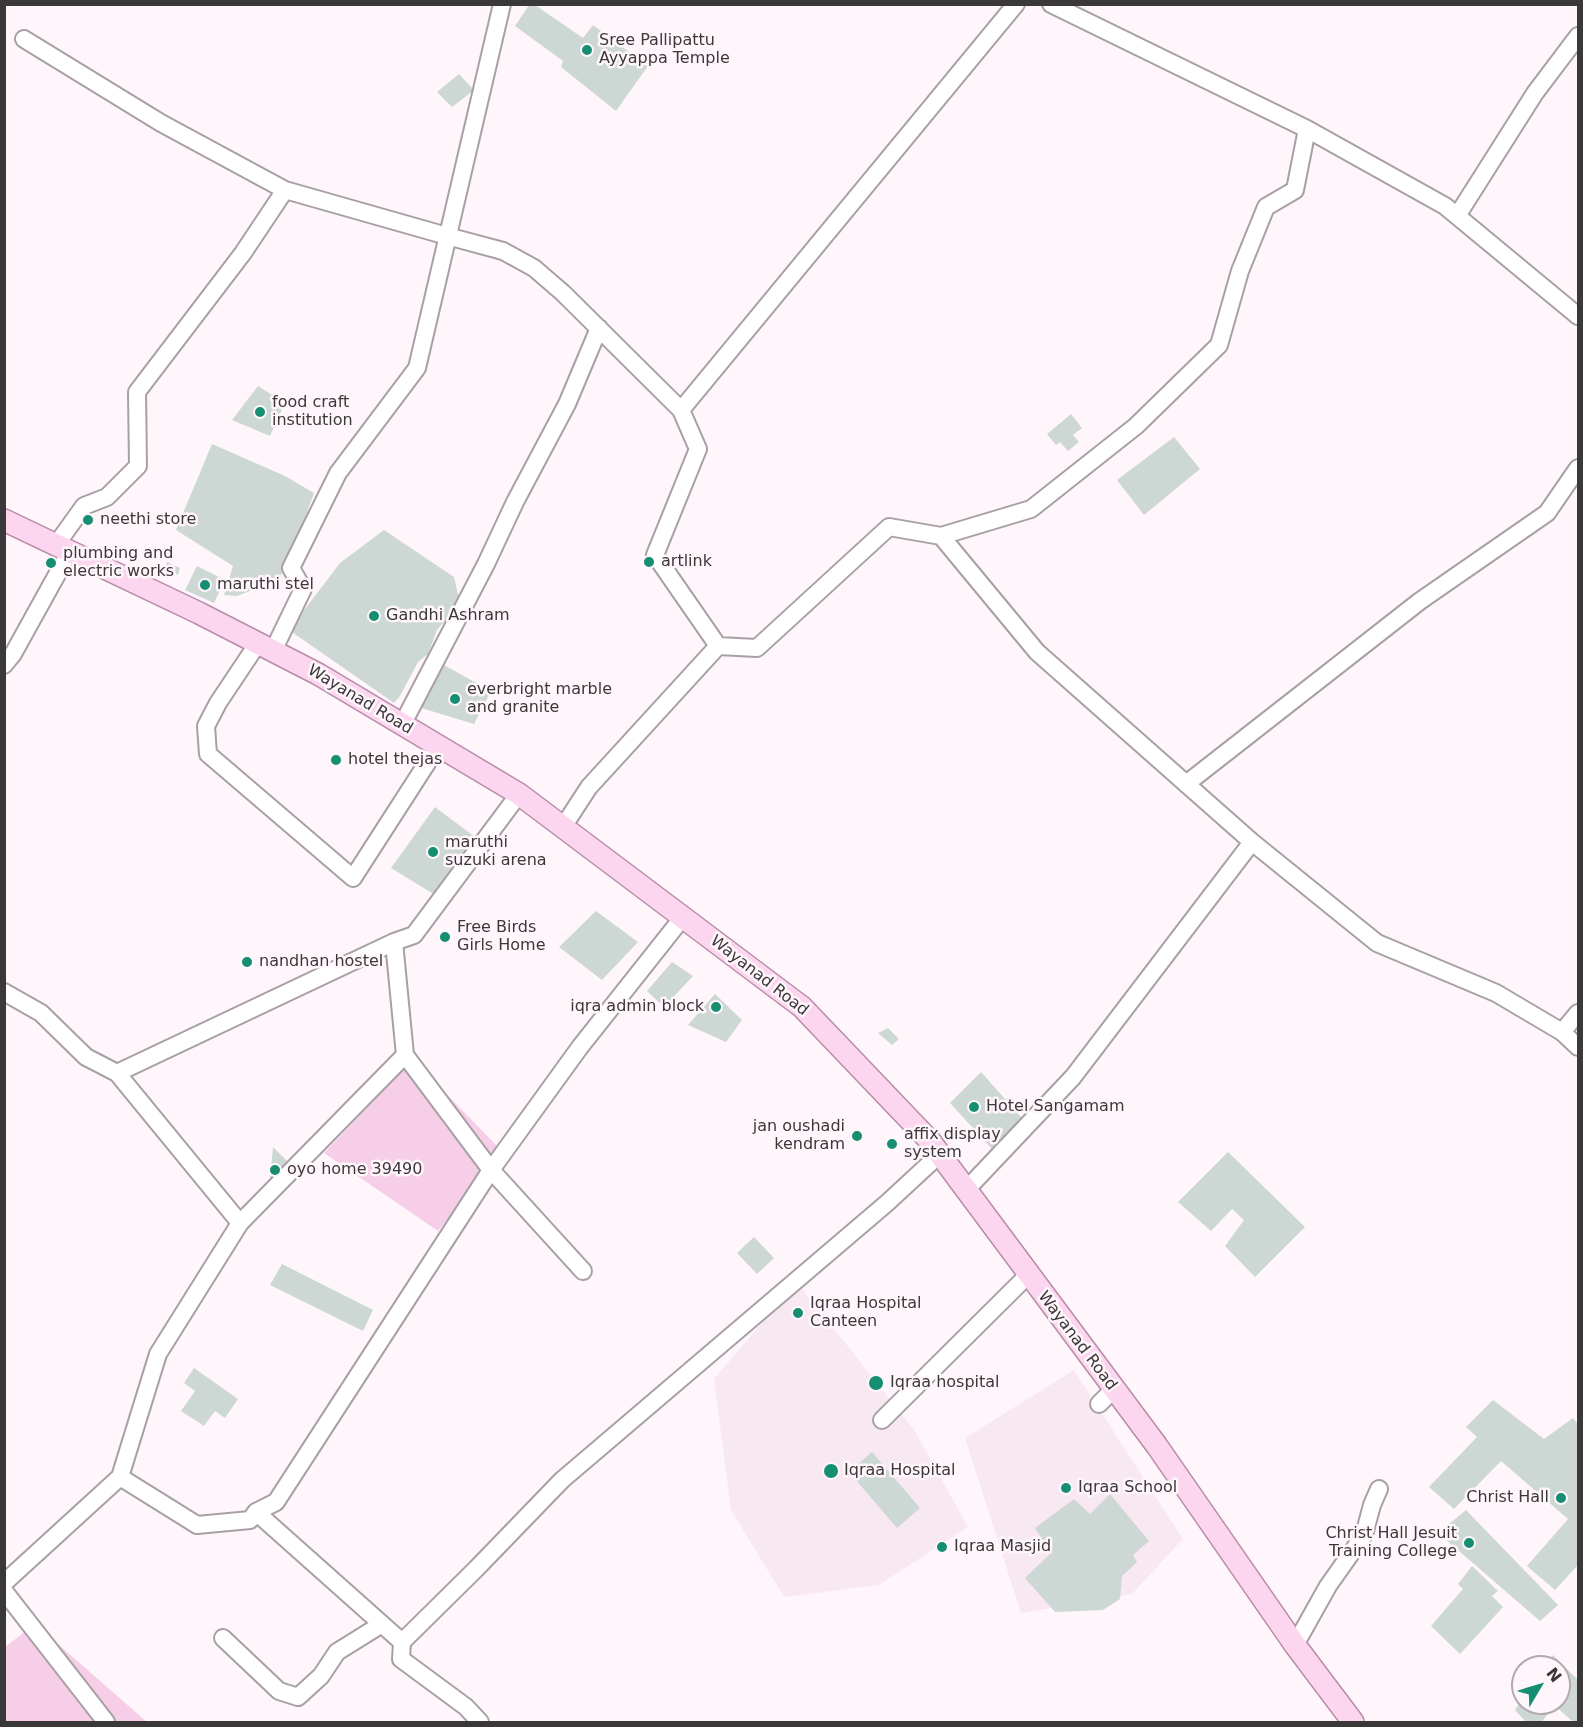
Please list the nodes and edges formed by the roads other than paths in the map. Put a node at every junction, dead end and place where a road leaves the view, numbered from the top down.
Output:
1 (502, 4) edge
2 (1016, 4) edge
3 (1051, 4) edge
4 (1078, 10) edge
5 (1578, 36) edge
6 (24, 39) dead end
7 (1307, 129) junction
8 (285, 190) junction
9 (1457, 216) junction
10 (447, 236) junction
11 (1578, 316) edge
12 (599, 328) junction
13 (681, 410) junction
14 (1578, 468) edge
15 (4, 520) edge
16 (941, 536) junction
17 (63, 548) junction
18 (717, 646) junction
19 (266, 647) junction
20 (4, 665) edge
21 (402, 725) junction
22 (438, 746) junction
23 (1186, 784) junction
24 (519, 794) junction
25 (563, 827) junction
26 (1252, 842) junction
27 (683, 917) junction
28 (394, 942) junction
29 (4, 992) edge
30 (1578, 1013) edge
31 (1562, 1032) junction
32 (1578, 1047) edge
33 (405, 1055) junction
34 (117, 1073) junction
35 (940, 1154) junction
36 (491, 1170) junction
37 (966, 1190) junction
38 (240, 1223) junction
39 (583, 1271) dead end
40 (1028, 1275) junction
41 (882, 1420) dead end
42 (120, 1477) junction
43 (1379, 1489) dead end
44 (256, 1512) junction
45 (4, 1583) edge
46 (4, 1591) edge
47 (382, 1624) junction
48 (223, 1638) dead end
49 (402, 1642) junction
50 (1295, 1645) junction
51 (105, 1722) edge
52 (480, 1722) edge
53 (1353, 1722) edge

1 - 10 street
2 - 13 street
3 - 4 street
4 - 7 street
5 - 9 street
6 - 8 street
7 - 9 street
7 - 16 street
8 - 10 street
8 - 17 street
9 - 11 street
10 - 12 street
10 - 19 street
12 - 13 street
12 - 21 street
13 - 18 street
14 - 23 street
15 - 17 main road, Wayanad Road
16 - 18 street
16 - 23 street
17 - 19 main road, Wayanad Road
17 - 20 street
18 - 25 street
19 - 21 main road, Wayanad Road
19 - 22 street
21 - 22 main road, Wayanad Road
22 - 24 main road, Wayanad Road
23 - 26 street
24 - 25 main road, Wayanad Road
24 - 28 street
25 - 27 main road, Wayanad Road
26 - 31 street
26 - 37 street
27 - 35 main road, Wayanad Road
27 - 36 street
28 - 33 street
28 - 34 street
29 - 34 street
30 - 31 street
31 - 32 street
33 - 36 street
33 - 38 street
34 - 38 street
35 - 37 main road, Wayanad Road
35 - 49 street
36 - 39 street
36 - 44 street
37 - 40 main road, Wayanad Road
38 - 42 street
40 - 41 street
40 - 50 main road, Wayanad Road
42 - 44 street
42 - 45 street
43 - 50 street
44 - 47 street
46 - 51 street
47 - 48 street
47 - 49 street
49 - 52 street
50 - 53 main road, Wayanad Road

